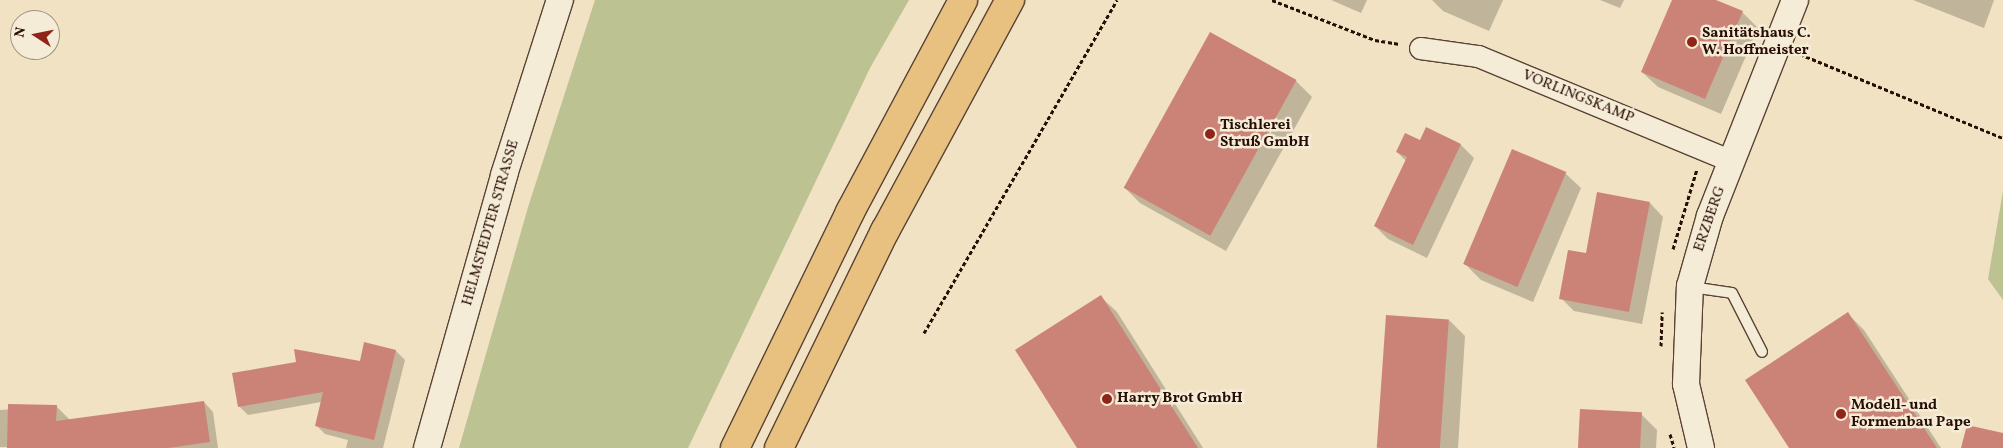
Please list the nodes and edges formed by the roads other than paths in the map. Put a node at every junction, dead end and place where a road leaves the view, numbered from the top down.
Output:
1 (560, 0) edge
2 (963, 0) edge
3 (1010, 0) edge
4 (1795, 0) edge
5 (1420, 48) road end
6 (1732, 161) junction
7 (1690, 286) junction
8 (1762, 352) dead end
9 (427, 448) edge
10 (735, 448) edge
11 (779, 448) edge
12 (1701, 448) edge

1 - 9 street, HELMSTEDTER STRASSE
2 - 10 highway
3 - 11 highway
4 - 6 street, ERZBERG
5 - 6 street, VORLINGSKAMP
6 - 7 street, ERZBERG
7 - 8 lane
7 - 12 street, ERZBERG

